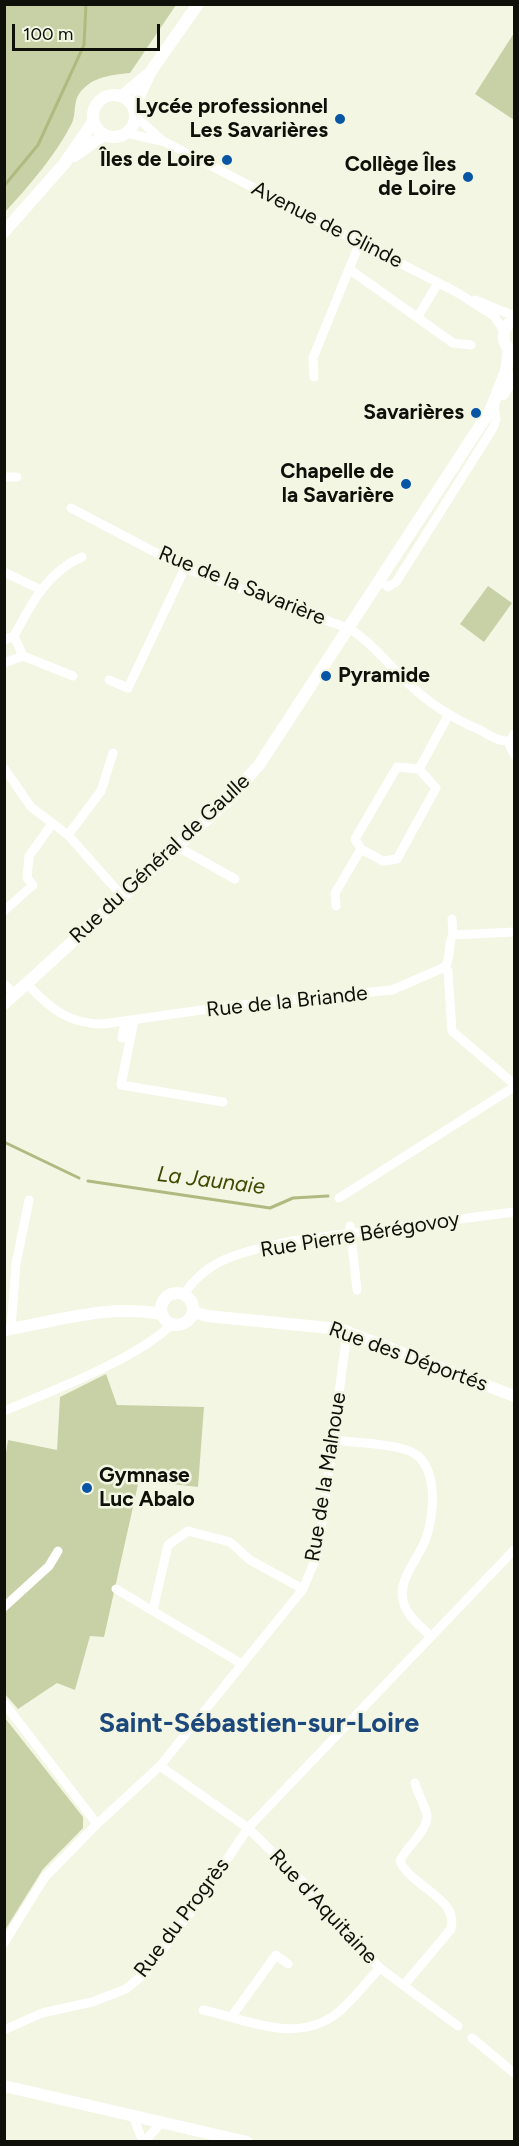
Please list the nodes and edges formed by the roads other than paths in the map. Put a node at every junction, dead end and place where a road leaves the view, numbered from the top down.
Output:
1 (198, 4) edge
2 (151, 71) junction
3 (122, 96) junction
4 (134, 112) junction
5 (93, 122) junction
6 (127, 133) junction
7 (104, 135) junction
8 (163, 141) junction
9 (64, 164) junction
10 (4, 232) edge
11 (360, 242) junction
12 (349, 269) junction
13 (438, 283) junction
14 (458, 293) junction
15 (417, 318) junction
16 (514, 318) edge
17 (504, 331) junction
18 (471, 345) dead end
19 (512, 352) edge
20 (314, 377) dead end
21 (514, 377) edge
22 (492, 407) junction
23 (4, 477) edge
24 (17, 477) dead end
25 (71, 508) dead end
26 (82, 557) dead end
27 (185, 568) junction
28 (4, 572) edge
29 (39, 590) junction
30 (350, 629) junction
31 (14, 636) junction
32 (4, 640) edge
33 (23, 656) junction
34 (4, 663) edge
35 (73, 676) dead end
36 (109, 680) dead end
37 (449, 714) junction
38 (512, 737) edge
39 (113, 753) dead end
40 (514, 755) edge
41 (4, 768) edge
42 (419, 769) junction
43 (52, 824) junction
44 (68, 835) junction
45 (178, 847) junction
46 (361, 849) junction
47 (235, 879) dead end
48 (123, 897) junction
49 (336, 906) dead end
50 (4, 911) edge
51 (452, 919) dead end
52 (514, 932) edge
53 (453, 935) junction
54 (445, 967) junction
55 (4, 984) edge
56 (27, 984) junction
57 (15, 994) junction
58 (4, 1004) edge
59 (130, 1021) junction
60 (122, 1038) dead end
61 (514, 1085) edge
62 (224, 1102) dead end
63 (339, 1198) dead end
64 (29, 1200) dead end
65 (514, 1212) edge
66 (351, 1230) junction
67 (357, 1290) dead end
68 (184, 1294) junction
69 (163, 1301) junction
70 (138, 1310) junction
71 (194, 1312) junction
72 (162, 1314) junction
73 (172, 1324) junction
74 (8, 1330) edge
75 (347, 1332) junction
76 (514, 1396) edge
77 (4, 1411) edge
78 (334, 1440) junction
79 (514, 1550) edge
80 (58, 1551) dead end
81 (303, 1588) junction
82 (116, 1589) dead end
83 (4, 1607) edge
84 (153, 1610) junction
85 (431, 1636) junction
86 (242, 1664) junction
87 (4, 1703) edge
88 (160, 1766) junction
89 (415, 1783) dead end
90 (97, 1824) junction
91 (248, 1828) junction
92 (4, 1943) edge
93 (288, 1964) dead end
94 (380, 1968) junction
95 (404, 1985) junction
96 (203, 2010) dead end
97 (232, 2016) junction
98 (458, 2026) dead end
99 (4, 2030) edge
100 (472, 2038) dead end
101 (514, 2073) edge
102 (4, 2086) edge
103 (133, 2116) junction
104 (162, 2122) junction
105 (143, 2142) edge
106 (247, 2142) edge

1 - 2 street
2 - 3 street
2 - 4 street
3 - 4 street
3 - 5 street
4 - 6 street
4 - 8 street, Avenue de Glinde
5 - 7 street
5 - 9 street
6 - 7 street
6 - 8 street, Avenue de Glinde
7 - 9 street
8 - 11 street, Avenue de Glinde
9 - 10 street
11 - 12 street
11 - 13 street, Avenue de Glinde
12 - 15 street
12 - 20 street
13 - 14 street, Avenue de Glinde
13 - 15 street
14 - 16 street, Avenue de Glinde
14 - 17 street, Avenue de Glinde
15 - 18 street
16 - 17 street
17 - 19 street
19 - 22 street, Rue du Général de Gaulle
21 - 22 street, Rue du Général de Gaulle
22 - 30 street, Rue du Général de Gaulle
23 - 24 street
25 - 27 street, Rue de la Savarière
26 - 29 street
27 - 30 street, Rue de la Savarière
27 - 36 street
28 - 29 street
29 - 31 street
30 - 37 street, Rue de la Savarière
30 - 45 street, Rue du Général de Gaulle
31 - 32 street
31 - 33 street
33 - 34 street
33 - 35 street
37 - 38 street, Rue de la Savarière
37 - 42 street
38 - 40 street
39 - 44 street
41 - 43 street
42 - 46 street
42 - 46 street
43 - 44 street
43 - 50 street
44 - 48 street
45 - 47 street
45 - 48 street, Rue du Général de Gaulle
46 - 49 street
48 - 56 street, Rue du Général de Gaulle
51 - 53 street
52 - 53 street
53 - 54 street
54 - 59 street, Rue de la Briande
54 - 61 street
55 - 57 street
56 - 57 street, Rue du Général de Gaulle
56 - 59 street, Rue de la Briande
57 - 58 street, Rue du Général de Gaulle
59 - 60 street
59 - 62 street
61 - 63 street
64 - 74 street
65 - 66 street, Rue Pierre Bérégovoy
66 - 67 street
66 - 68 street, Rue Pierre Bérégovoy
68 - 69 street
68 - 71 street
69 - 70 street
69 - 72 street
70 - 72 street
70 - 74 street
71 - 73 street
71 - 75 street, Rue des Déportés
72 - 73 street
73 - 77 street
75 - 76 street, Rue des Déportés
75 - 78 street, Rue de la Malnoue
78 - 81 street, Rue de la Malnoue
78 - 85 street
79 - 85 street, Rue du Progrès
80 - 83 street
81 - 84 street
81 - 86 street, Rue de la Malnoue
82 - 84 street
84 - 86 street
85 - 91 street, Rue du Progrès
86 - 88 street, Rue de la Malnoue
87 - 90 street
88 - 90 street, Rue de la Malnoue
88 - 91 street, Rue d'Aquitaine
89 - 95 street
90 - 92 street, Rue de la Malnoue
91 - 94 street, Rue d'Aquitaine
91 - 99 street, Rue du Progrès
93 - 97 street
94 - 95 street, Rue d'Aquitaine
94 - 97 street
95 - 98 street, Rue d'Aquitaine
96 - 97 street
100 - 101 street
102 - 103 street
103 - 104 street
103 - 105 street
104 - 105 street
104 - 106 street

